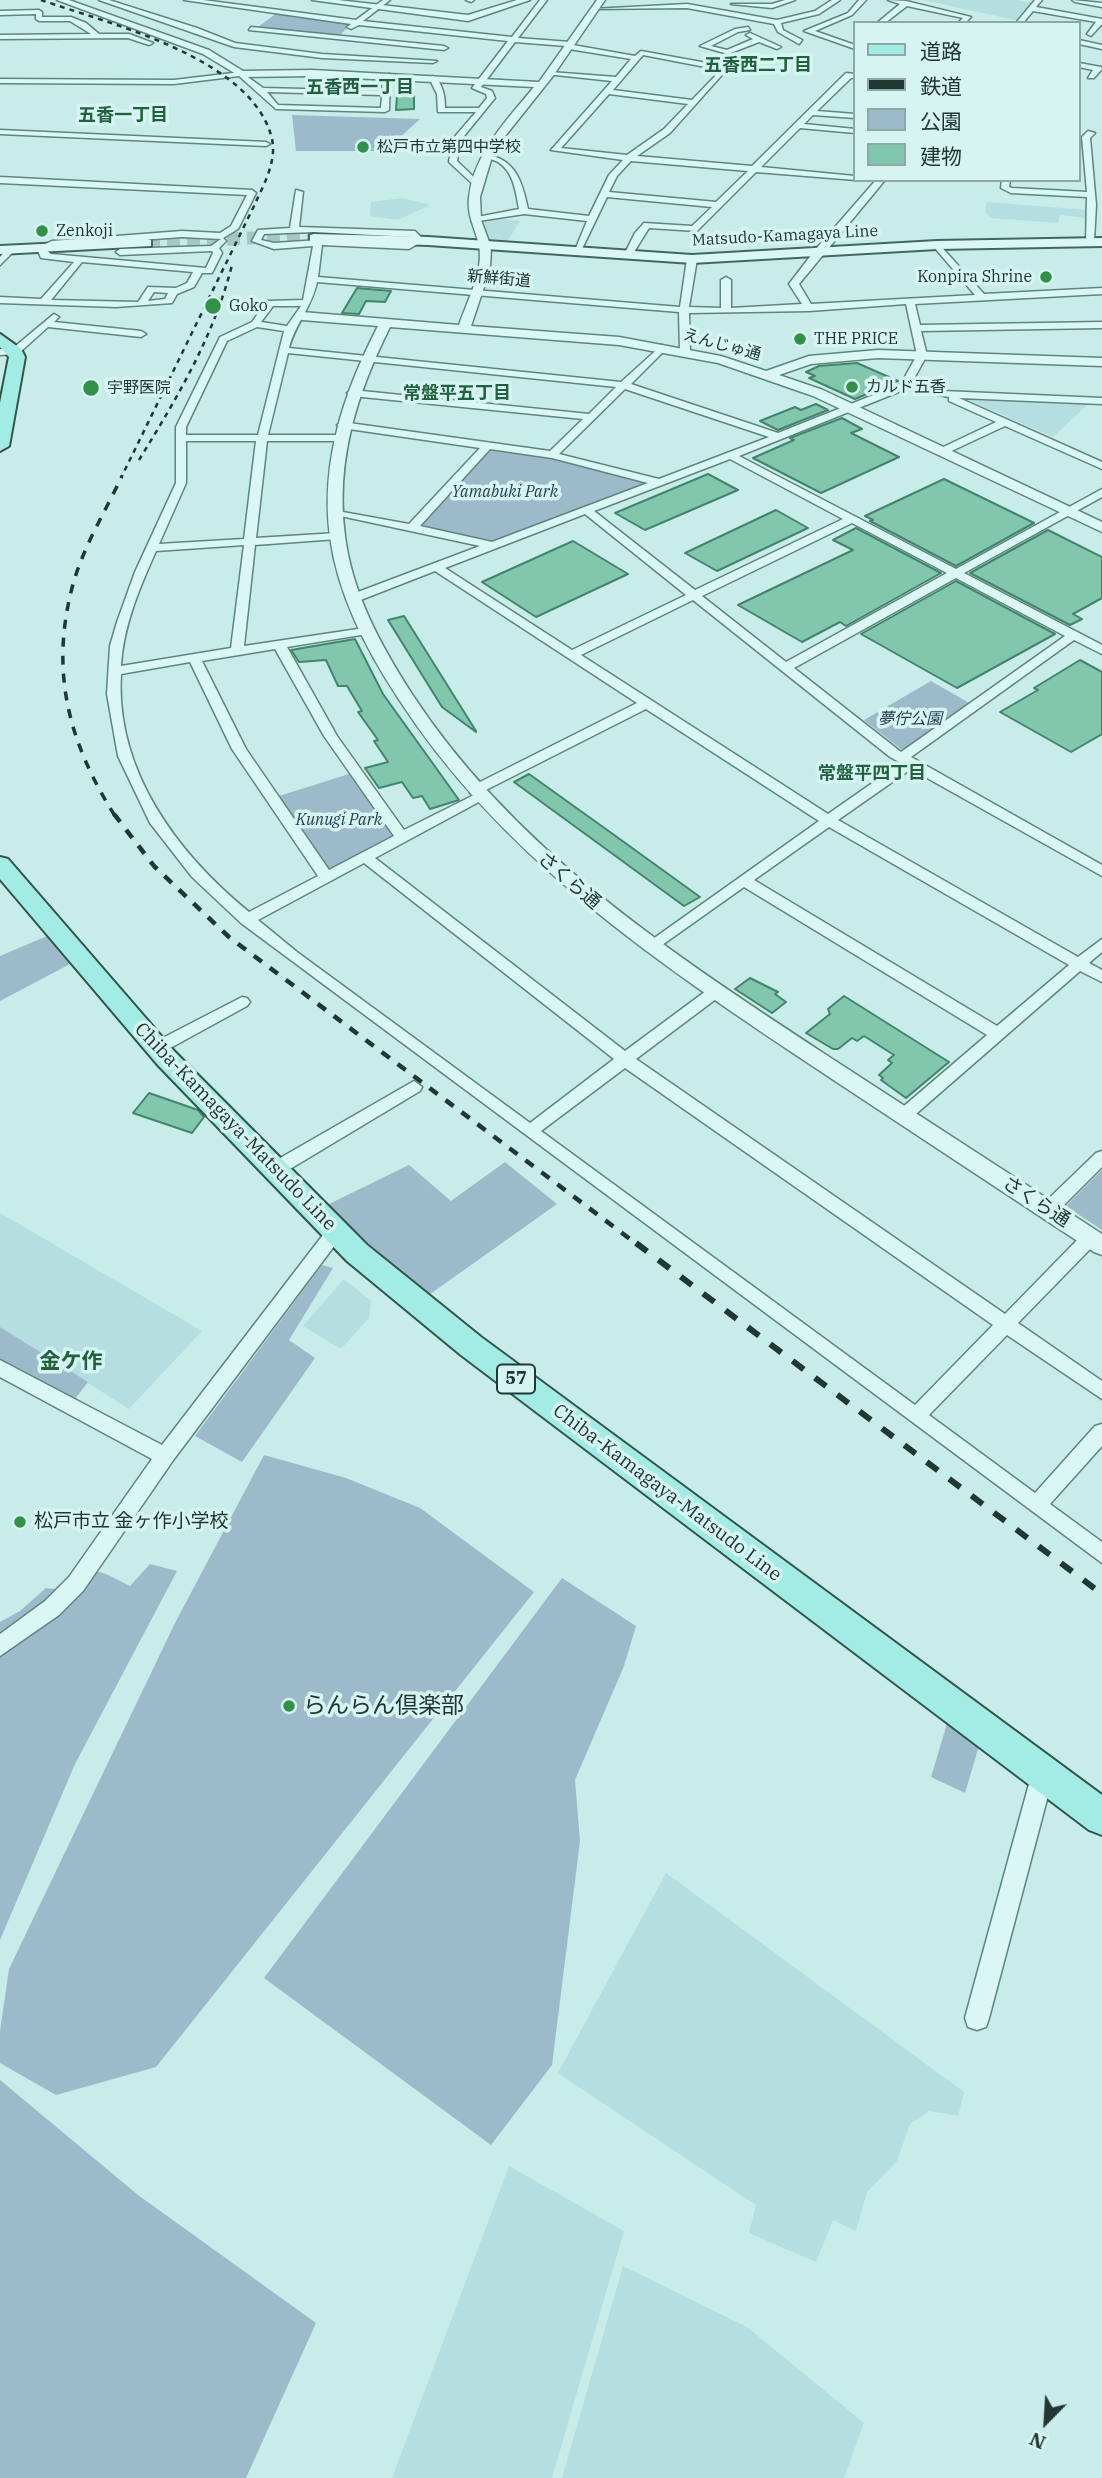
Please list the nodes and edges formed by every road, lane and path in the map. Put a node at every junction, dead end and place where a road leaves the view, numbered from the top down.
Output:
1 (61, 0) edge
2 (90, 0) edge
3 (102, 0) edge
4 (187, 0) edge
5 (316, 0) edge
6 (387, 0) edge
7 (526, 0) edge
8 (544, 0) edge
9 (837, 0) edge
10 (863, 0) edge
11 (891, 0) edge
12 (1039, 0) edge
13 (1075, 0) edge
14 (788, 1) edge
15 (217, 2) edge
16 (723, 2) dead end
17 (906, 3) junction
18 (598, 5) edge
19 (1102, 5) edge
20 (78, 6) junction
21 (374, 8) junction
22 (1033, 9) junction
23 (936, 10) junction
24 (272, 11) junction
25 (207, 12) dead end
26 (820, 12) junction
27 (0, 13) edge
28 (928, 16) dead end
29 (468, 18) junction
30 (746, 18) junction
31 (201, 20) dead end
32 (883, 21) edge
33 (963, 21) edge
34 (1021, 21) edge
35 (356, 22) junction
36 (777, 22) junction
37 (195, 29) junction
38 (251, 29) junction
39 (748, 29) junction
40 (1091, 34) dead end
41 (455, 35) junction
42 (97, 36) junction
43 (0, 37) edge
44 (164, 37) junction
45 (340, 38) junction
46 (512, 40) junction
47 (757, 40) junction
48 (799, 42) dead end
49 (1081, 42) edge
50 (149, 43) dead end
51 (234, 45) junction
52 (853, 45) edge
53 (570, 46) junction
54 (777, 47) dead end
55 (1102, 47) edge
56 (444, 48) junction
57 (206, 52) junction
58 (641, 53) junction
59 (322, 56) junction
60 (433, 61) junction
61 (1081, 65) edge
62 (312, 73) junction
63 (242, 74) junction
64 (550, 74) junction
65 (1081, 74) edge
66 (387, 76) junction
67 (853, 76) edge
68 (1091, 76) junction
69 (433, 78) junction
70 (616, 79) junction
71 (481, 80) junction
72 (0, 81) edge
73 (1081, 83) edge
74 (541, 85) junction
75 (261, 90) junction
76 (607, 91) junction
77 (386, 93) junction
78 (695, 103) junction
79 (480, 110) junction
80 (814, 113) junction
81 (853, 116) edge
82 (800, 126) junction
83 (1081, 130) edge
84 (853, 131) edge
85 (0, 132) edge
86 (1091, 133) junction
87 (1102, 135) edge
88 (266, 144) dead end
89 (486, 156) junction
90 (629, 158) junction
91 (755, 169) junction
92 (1084, 169) edge
93 (853, 178) edge
94 (0, 180) edge
95 (1081, 180) edge
96 (1090, 181) junction
97 (879, 182) edge
98 (1006, 182) edge
99 (477, 186) junction
100 (299, 192) dead end
101 (604, 194) junction
102 (1091, 195) junction
103 (720, 205) junction
104 (524, 211) junction
105 (592, 219) junction
106 (475, 220) junction
107 (294, 229) junction
108 (222, 236) junction
109 (316, 239) junction
110 (423, 241) junction
111 (1096, 242) edge
112 (148, 245) tunnel mouth
113 (937, 245) junction
114 (485, 247) junction
115 (214, 248) junction
116 (47, 249) junction
117 (5, 250) edge
118 (818, 252) junction
119 (576, 253) junction
120 (628, 255) junction
121 (692, 259) junction
122 (75, 260) junction
123 (0, 262) edge
124 (198, 271) junction
125 (313, 279) junction
126 (726, 280) dead end
127 (1102, 291) edge
128 (174, 292) junction
129 (475, 293) junction
130 (980, 295) junction
131 (0, 300) edge
132 (910, 301) junction
133 (44, 302) junction
134 (70, 302) junction
135 (141, 304) junction
136 (304, 309) junction
137 (810, 309) junction
138 (684, 310) junction
139 (726, 311) junction
140 (386, 323) junction
141 (46, 324) junction
142 (256, 324) junction
143 (1102, 325) edge
144 (464, 328) junction
145 (917, 328) junction
146 (289, 329) junction
147 (141, 334) dead end
148 (0, 339) edge
149 (662, 348) junction
150 (283, 350) junction
151 (7, 352) edge
152 (685, 352) junction
153 (922, 355) junction
154 (366, 359) junction
155 (1102, 362) edge
156 (767, 375) junction
157 (623, 385) junction
158 (905, 386) junction
159 (352, 393) junction
160 (943, 394) junction
161 (1102, 401) edge
162 (852, 409) junction
163 (590, 417) junction
164 (2, 421) edge
165 (1004, 422) junction
166 (341, 432) junction
167 (779, 437) junction
168 (183, 438) junction
169 (262, 438) junction
170 (488, 445) junction
171 (0, 446) edge
172 (941, 452) junction
173 (552, 455) junction
174 (730, 455) junction
175 (1102, 466) edge
176 (660, 482) junction
177 (1102, 492) edge
178 (586, 510) junction
179 (336, 512) junction
180 (1066, 512) junction
181 (852, 519) junction
182 (413, 527) junction
183 (1102, 528) edge
184 (338, 536) junction
185 (248, 542) junction
186 (492, 545) junction
187 (152, 548) junction
188 (436, 567) junction
189 (956, 573) junction
190 (694, 595) junction
191 (354, 598) junction
192 (367, 630) junction
193 (1074, 635) junction
194 (279, 644) junction
195 (1102, 650) edge
196 (237, 651) junction
197 (573, 654) junction
198 (194, 658) junction
199 (787, 667) junction
200 (114, 671) junction
201 (647, 703) junction
202 (905, 761) junction
203 (478, 794) junction
204 (827, 820) junction
205 (402, 837) junction
206 (365, 858) junction
207 (0, 864) edge
208 (1102, 871) edge
209 (326, 877) junction
210 (743, 880) junction
211 (246, 920) junction
212 (1102, 944) edge
213 (650, 946) junction
214 (1080, 964) junction
215 (1102, 977) edge
216 (715, 992) junction
217 (242, 1002) dead end
218 (999, 1035) junction
219 (157, 1048) junction
220 (626, 1060) junction
221 (414, 1087) dead end
222 (903, 1116) junction
223 (530, 1131) junction
224 (1102, 1157) edge
225 (274, 1170) junction
226 (1048, 1210) junction
227 (335, 1232) junction
228 (1096, 1242) edge
229 (1005, 1324) junction
230 (0, 1368) edge
231 (1102, 1391) edge
232 (916, 1416) junction
233 (1102, 1432) edge
234 (165, 1456) junction
235 (1037, 1505) junction
236 (1102, 1554) edge
237 (0, 1646) edge
238 (1043, 1773) junction
239 (1102, 1817) edge
240 (977, 2018) dead end

1 - 20 street
2 - 20 street
3 - 37 street
4 - 15 street
5 - 21 street
6 - 21 street
7 - 29 street
8 - 46 street
9 - 26 street
10 - 52 street
11 - 17 street
12 - 22 street
13 - 19 street
14 - 16 street
14 - 26 street
15 - 24 street
15 - 25 street
17 - 23 street
17 - 32 street
18 - 30 street
18 - 53 street
20 - 44 street
21 - 29 street
21 - 35 street
22 - 34 street
22 - 40 street
23 - 28 street
23 - 33 street
24 - 35 street
24 - 38 street
26 - 36 street
27 - 42 street
29 - 41 street
30 - 36 street
30 - 39 street
31 - 37 street
35 - 41 street
35 - 45 street
36 - 48 street
37 - 44 street
37 - 51 street
38 - 45 street
38 - 51 street
39 - 47 street
39 - 47 street
41 - 46 street
41 - 56 street
42 - 43 street
42 - 50 street
44 - 57 street
45 - 56 street
45 - 59 street
46 - 53 street
46 - 71 street
47 - 54 street
49 - 55 street
51 - 57 street
51 - 59 street
53 - 58 street
53 - 64 street
56 - 60 street
57 - 63 street
58 - 70 street
58 - 78 street
59 - 60 street
59 - 62 street
60 - 69 street
61 - 68 street
62 - 63 street
62 - 66 street
63 - 72 street
63 - 75 street
64 - 70 street
64 - 74 street
65 - 68 street
66 - 69 street
66 - 77 street
67 - 80 street
68 - 73 street
69 - 71 street
69 - 79 street
70 - 76 street
71 - 74 street
71 - 79 street
74 - 89 street
75 - 77 street
75 - 77 street
76 - 78 street
76 - 90 street
78 - 90 street
79 - 99 street
80 - 81 street
80 - 82 street
82 - 84 street
82 - 91 street
83 - 86 street
85 - 88 street
86 - 87 street
86 - 92 street
89 - 99 street
89 - 104 street
90 - 91 street
90 - 101 street
91 - 93 street
91 - 103 street
92 - 96 street
94 - 108 street
95 - 96 street
96 - 102 street
97 - 118 street
98 - 102 street
99 - 106 street
100 - 107 street
101 - 103 street
101 - 105 street
102 - 111 street
103 - 120 street
104 - 105 street
104 - 106 street
105 - 119 street
106 - 114 street
107 - 109 street
107 - 110 street
108 - 115 street
108 - 116 street
109 - 110 main road, Matsudo-Kamagaya Line
109 - 125 street
110 - 114 main road, Matsudo-Kamagaya Line
111 - 113 main road, Matsudo-Kamagaya Line
112 - 116 main road
113 - 118 main road, Matsudo-Kamagaya Line
113 - 130 street
114 - 119 main road, Matsudo-Kamagaya Line
114 - 129 street
115 - 122 street
115 - 124 street
116 - 117 main road
116 - 122 street
117 - 123 street
118 - 121 main road, Matsudo-Kamagaya Line
118 - 137 street
119 - 120 main road, Matsudo-Kamagaya Line
120 - 121 main road, Matsudo-Kamagaya Line
121 - 138 street
122 - 124 street
122 - 133 street
124 - 128 street
125 - 129 street, 新鮮街道
125 - 136 street
126 - 139 street
127 - 130 street, 新鮮街道
128 - 135 street
128 - 135 street
129 - 138 street, 新鮮街道
129 - 144 street
130 - 132 street, 新鮮街道
131 - 133 street
132 - 137 street, 新鮮街道
132 - 145 street
133 - 134 street
134 - 135 street
134 - 141 street
136 - 140 street, えんじゅ通
136 - 142 street
136 - 146 street
137 - 139 street, 新鮮街道
138 - 139 street, 新鮮街道
138 - 152 street
140 - 144 street, えんじゅ通
140 - 154 street, さくら通
141 - 147 street
141 - 151 street
142 - 146 street
142 - 168 street
143 - 145 street
144 - 149 street, えんじゅ通
145 - 153 street
146 - 150 street
148 - 151 main road
149 - 152 street, えんじゅ通
149 - 157 street
150 - 154 street
150 - 169 street
151 - 164 main road
152 - 156 street, えんじゅ通
153 - 155 street
153 - 156 street
153 - 158 street
154 - 157 street
154 - 159 street, さくら通
156 - 162 street, えんじゅ通
157 - 163 street
157 - 167 street
158 - 160 street
158 - 162 street
159 - 163 street
159 - 166 street, さくら通
160 - 161 street
160 - 165 street
162 - 167 street
162 - 172 street, えんじゅ通
163 - 173 street
164 - 171 main road
165 - 172 street
165 - 175 street
166 - 169 street
166 - 170 street
166 - 179 street, さくら通
167 - 174 street
168 - 169 street
168 - 187 street
169 - 185 street
170 - 173 street
170 - 182 street
172 - 180 street, えんじゅ通
173 - 176 street
174 - 176 street
174 - 181 street
176 - 178 street
177 - 180 street
178 - 186 street
178 - 190 street
179 - 182 street
179 - 184 street, さくら通
180 - 183 street, えんじゅ通
180 - 189 street
181 - 189 street
181 - 190 street
182 - 186 street
184 - 185 street
184 - 191 street, さくら通
185 - 187 street
185 - 196 street
186 - 188 street
187 - 200 street
188 - 191 street
188 - 197 street
189 - 193 street
189 - 199 street
190 - 197 street
190 - 199 street
191 - 192 street, さくら通
192 - 194 street
192 - 203 street, さくら通
193 - 195 street
193 - 202 street
194 - 196 street
194 - 205 street
196 - 198 street
197 - 201 street
198 - 200 street
198 - 209 street
199 - 202 street
200 - 211 street
201 - 203 street
201 - 204 street
202 - 204 street
202 - 208 street
203 - 205 street
203 - 213 street, さくら通
204 - 210 street
204 - 214 street
205 - 206 street
206 - 209 street
206 - 220 street
207 - 219 main road, Chiba-Kamagaya-Matsudo Line / 57
209 - 211 street
210 - 213 street
210 - 218 street
211 - 223 street
212 - 214 street
213 - 216 street, さくら通
214 - 215 street
214 - 218 street
216 - 220 street
216 - 222 street, さくら通
217 - 219 street
218 - 222 street
219 - 225 main road, Chiba-Kamagaya-Matsudo Line / 57
220 - 223 street
220 - 229 street
221 - 225 street
222 - 226 street, さくら通
223 - 232 street
224 - 226 street
225 - 227 main road, Chiba-Kamagaya-Matsudo Line / 57
226 - 228 street, さくら通
227 - 234 street
227 - 238 main road, Chiba-Kamagaya-Matsudo Line / 57
228 - 229 street
229 - 231 street
229 - 232 street
230 - 234 street
232 - 235 street
233 - 235 street
234 - 237 street
235 - 236 street
238 - 239 main road, Chiba-Kamagaya-Matsudo Line / 57
238 - 240 street

